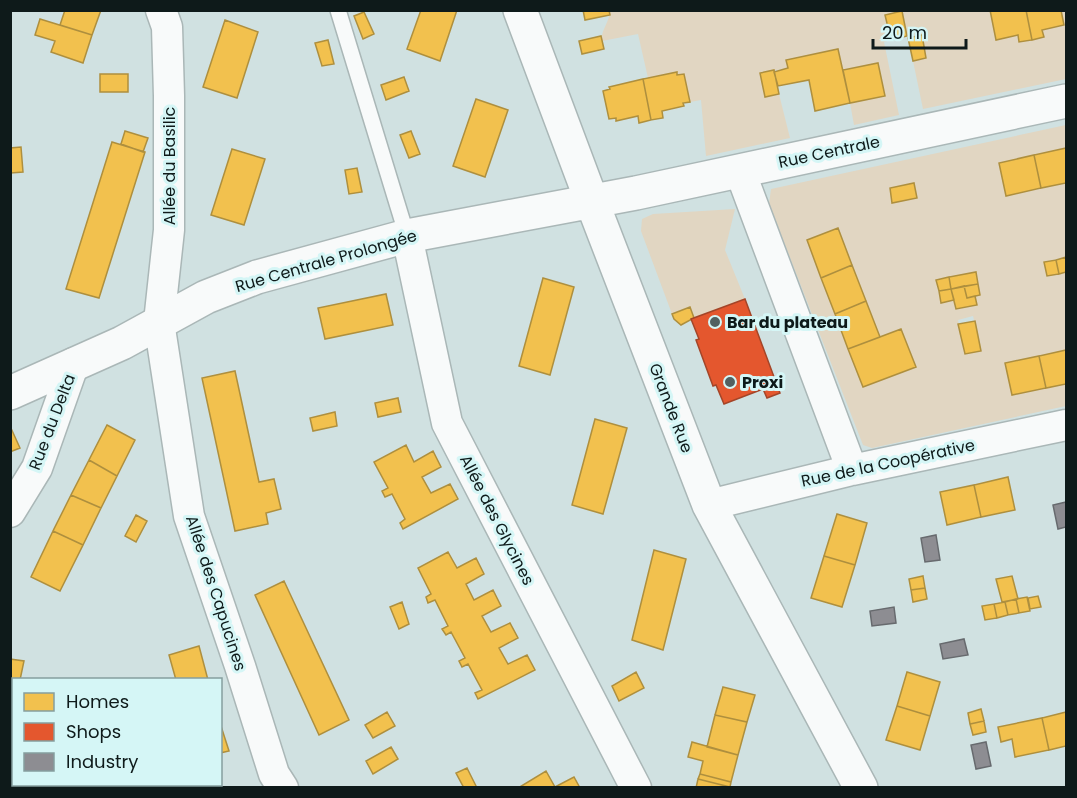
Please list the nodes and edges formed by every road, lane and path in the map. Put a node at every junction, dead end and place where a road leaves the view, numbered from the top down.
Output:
1 (161, 10) edge
2 (338, 10) edge
3 (520, 10) edge
4 (1066, 101) edge
5 (740, 171) junction
6 (592, 202) junction
7 (407, 236) junction
8 (159, 322) junction
9 (74, 363) junction
10 (14, 388) edge
11 (1066, 425) edge
12 (852, 470) junction
13 (709, 504) junction
14 (10, 512) edge
15 (277, 783) edge
16 (852, 785) edge
17 (636, 788) edge

1 - 8 street, Allée du Basilic
2 - 7 lane
3 - 6 street, Grande Rue
4 - 5 street, Rue Centrale
5 - 6 street, Rue Centrale
5 - 12 street
6 - 7 street, Rue Centrale Prolongée
6 - 13 street, Grande Rue
7 - 8 street, Rue Centrale Prolongée
7 - 17 street, Allée des Glycines
8 - 9 street, Rue Centrale Prolongée
8 - 15 street, Allée des Capucines
9 - 10 street, Rue Centrale Prolongée
9 - 14 street, Rue du Delta
11 - 12 street, Rue de la Coopérative
12 - 13 street, Rue de la Coopérative
13 - 16 street, Grande Rue

